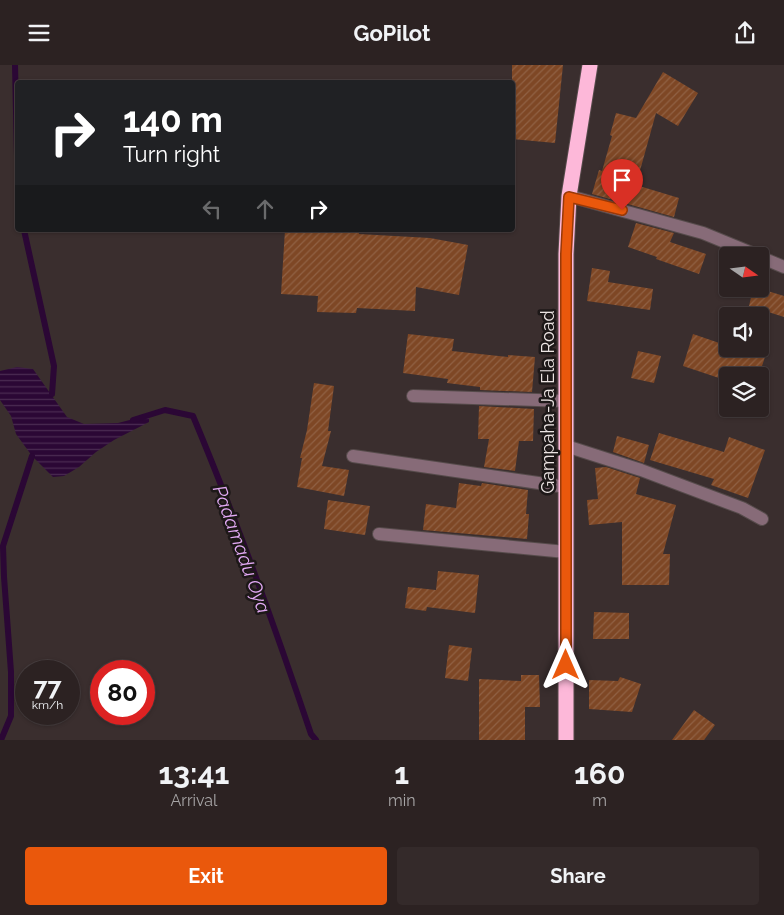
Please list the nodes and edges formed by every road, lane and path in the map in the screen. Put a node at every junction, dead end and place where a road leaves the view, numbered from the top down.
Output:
1 (590, 65) edge
2 (569, 197) junction
3 (736, 247) edge
4 (769, 261) edge
5 (784, 267) edge
6 (413, 396) dead end
7 (566, 401) junction
8 (566, 446) junction
9 (353, 456) dead end
10 (566, 487) junction
11 (762, 519) dead end
12 (379, 534) dead end
13 (566, 552) junction
14 (566, 740) edge

1 - 2 highway, Gampaha-Ja Ela Road
2 - 3 lane
2 - 7 highway, Gampaha-Ja Ela Road
4 - 5 lane
6 - 7 lane
7 - 8 highway, Gampaha-Ja Ela Road
8 - 10 highway, Gampaha-Ja Ela Road
8 - 11 lane
9 - 10 lane
10 - 13 highway, Gampaha-Ja Ela Road
12 - 13 lane
13 - 14 highway, Gampaha-Ja Ela Road

